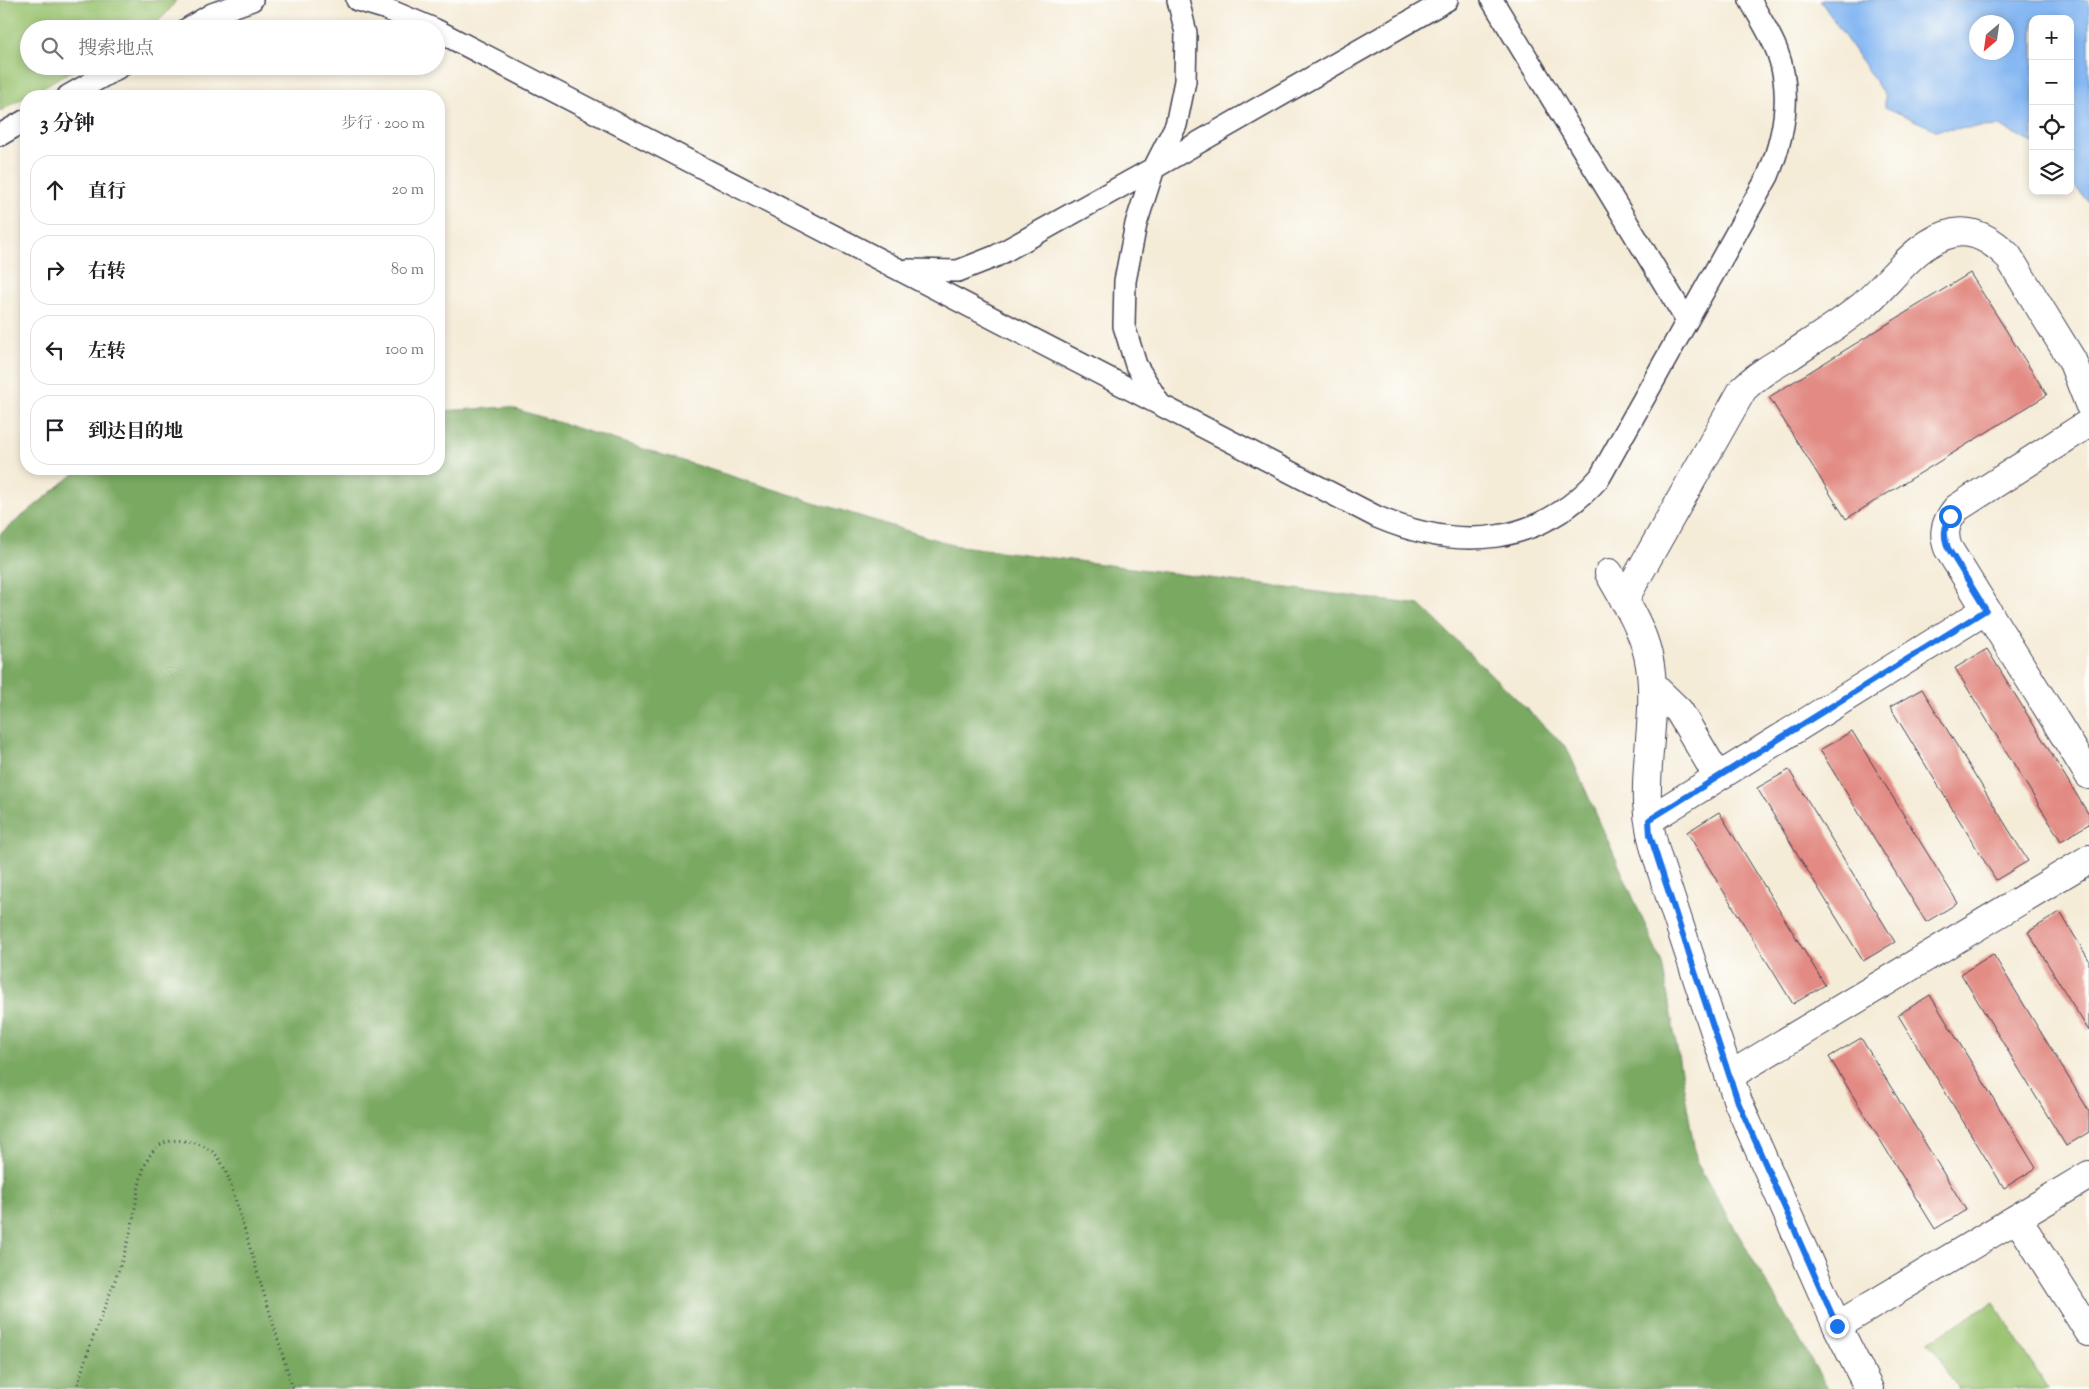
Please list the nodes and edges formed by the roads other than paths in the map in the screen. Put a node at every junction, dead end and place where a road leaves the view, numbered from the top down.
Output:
1 (237, 0) edge
2 (252, 0) edge
3 (357, 0) edge
4 (1178, 0) edge
5 (1448, 0) edge
6 (1492, 0) edge
7 (1750, 0) edge
8 (208, 7) edge
9 (196, 20) edge
10 (413, 20) edge
11 (445, 34) edge
12 (105, 75) edge
13 (79, 90) edge
14 (20, 123) edge
15 (0, 135) edge
16 (1154, 168) junction
17 (900, 269) junction
18 (1687, 321) junction
19 (1160, 404) junction
20 (2089, 404) edge
21 (2089, 424) edge
22 (1609, 573) dead end
23 (1624, 600) junction
24 (1986, 610) junction
25 (1652, 686) junction
26 (2089, 775) edge
27 (1718, 777) junction
28 (1649, 820) junction
29 (2089, 859) edge
30 (1729, 1076) junction
31 (2089, 1175) edge
32 (2017, 1218) junction
33 (1837, 1326) junction
34 (2089, 1332) edge
35 (1869, 1389) edge

1 - 8 lane
2 - 8 lane
3 - 10 lane
4 - 16 lane
5 - 16 lane
6 - 18 lane
7 - 18 lane
8 - 9 lane
11 - 17 lane
12 - 13 lane
14 - 15 lane
16 - 17 lane
16 - 19 lane
17 - 19 lane
18 - 19 lane
20 - 23 street
21 - 24 street
22 - 23 street
23 - 25 street
24 - 26 street
24 - 27 street
25 - 27 street
25 - 28 street
27 - 28 street
28 - 30 street
29 - 30 street
30 - 33 street
31 - 32 street
32 - 33 street
32 - 34 street
33 - 35 street

